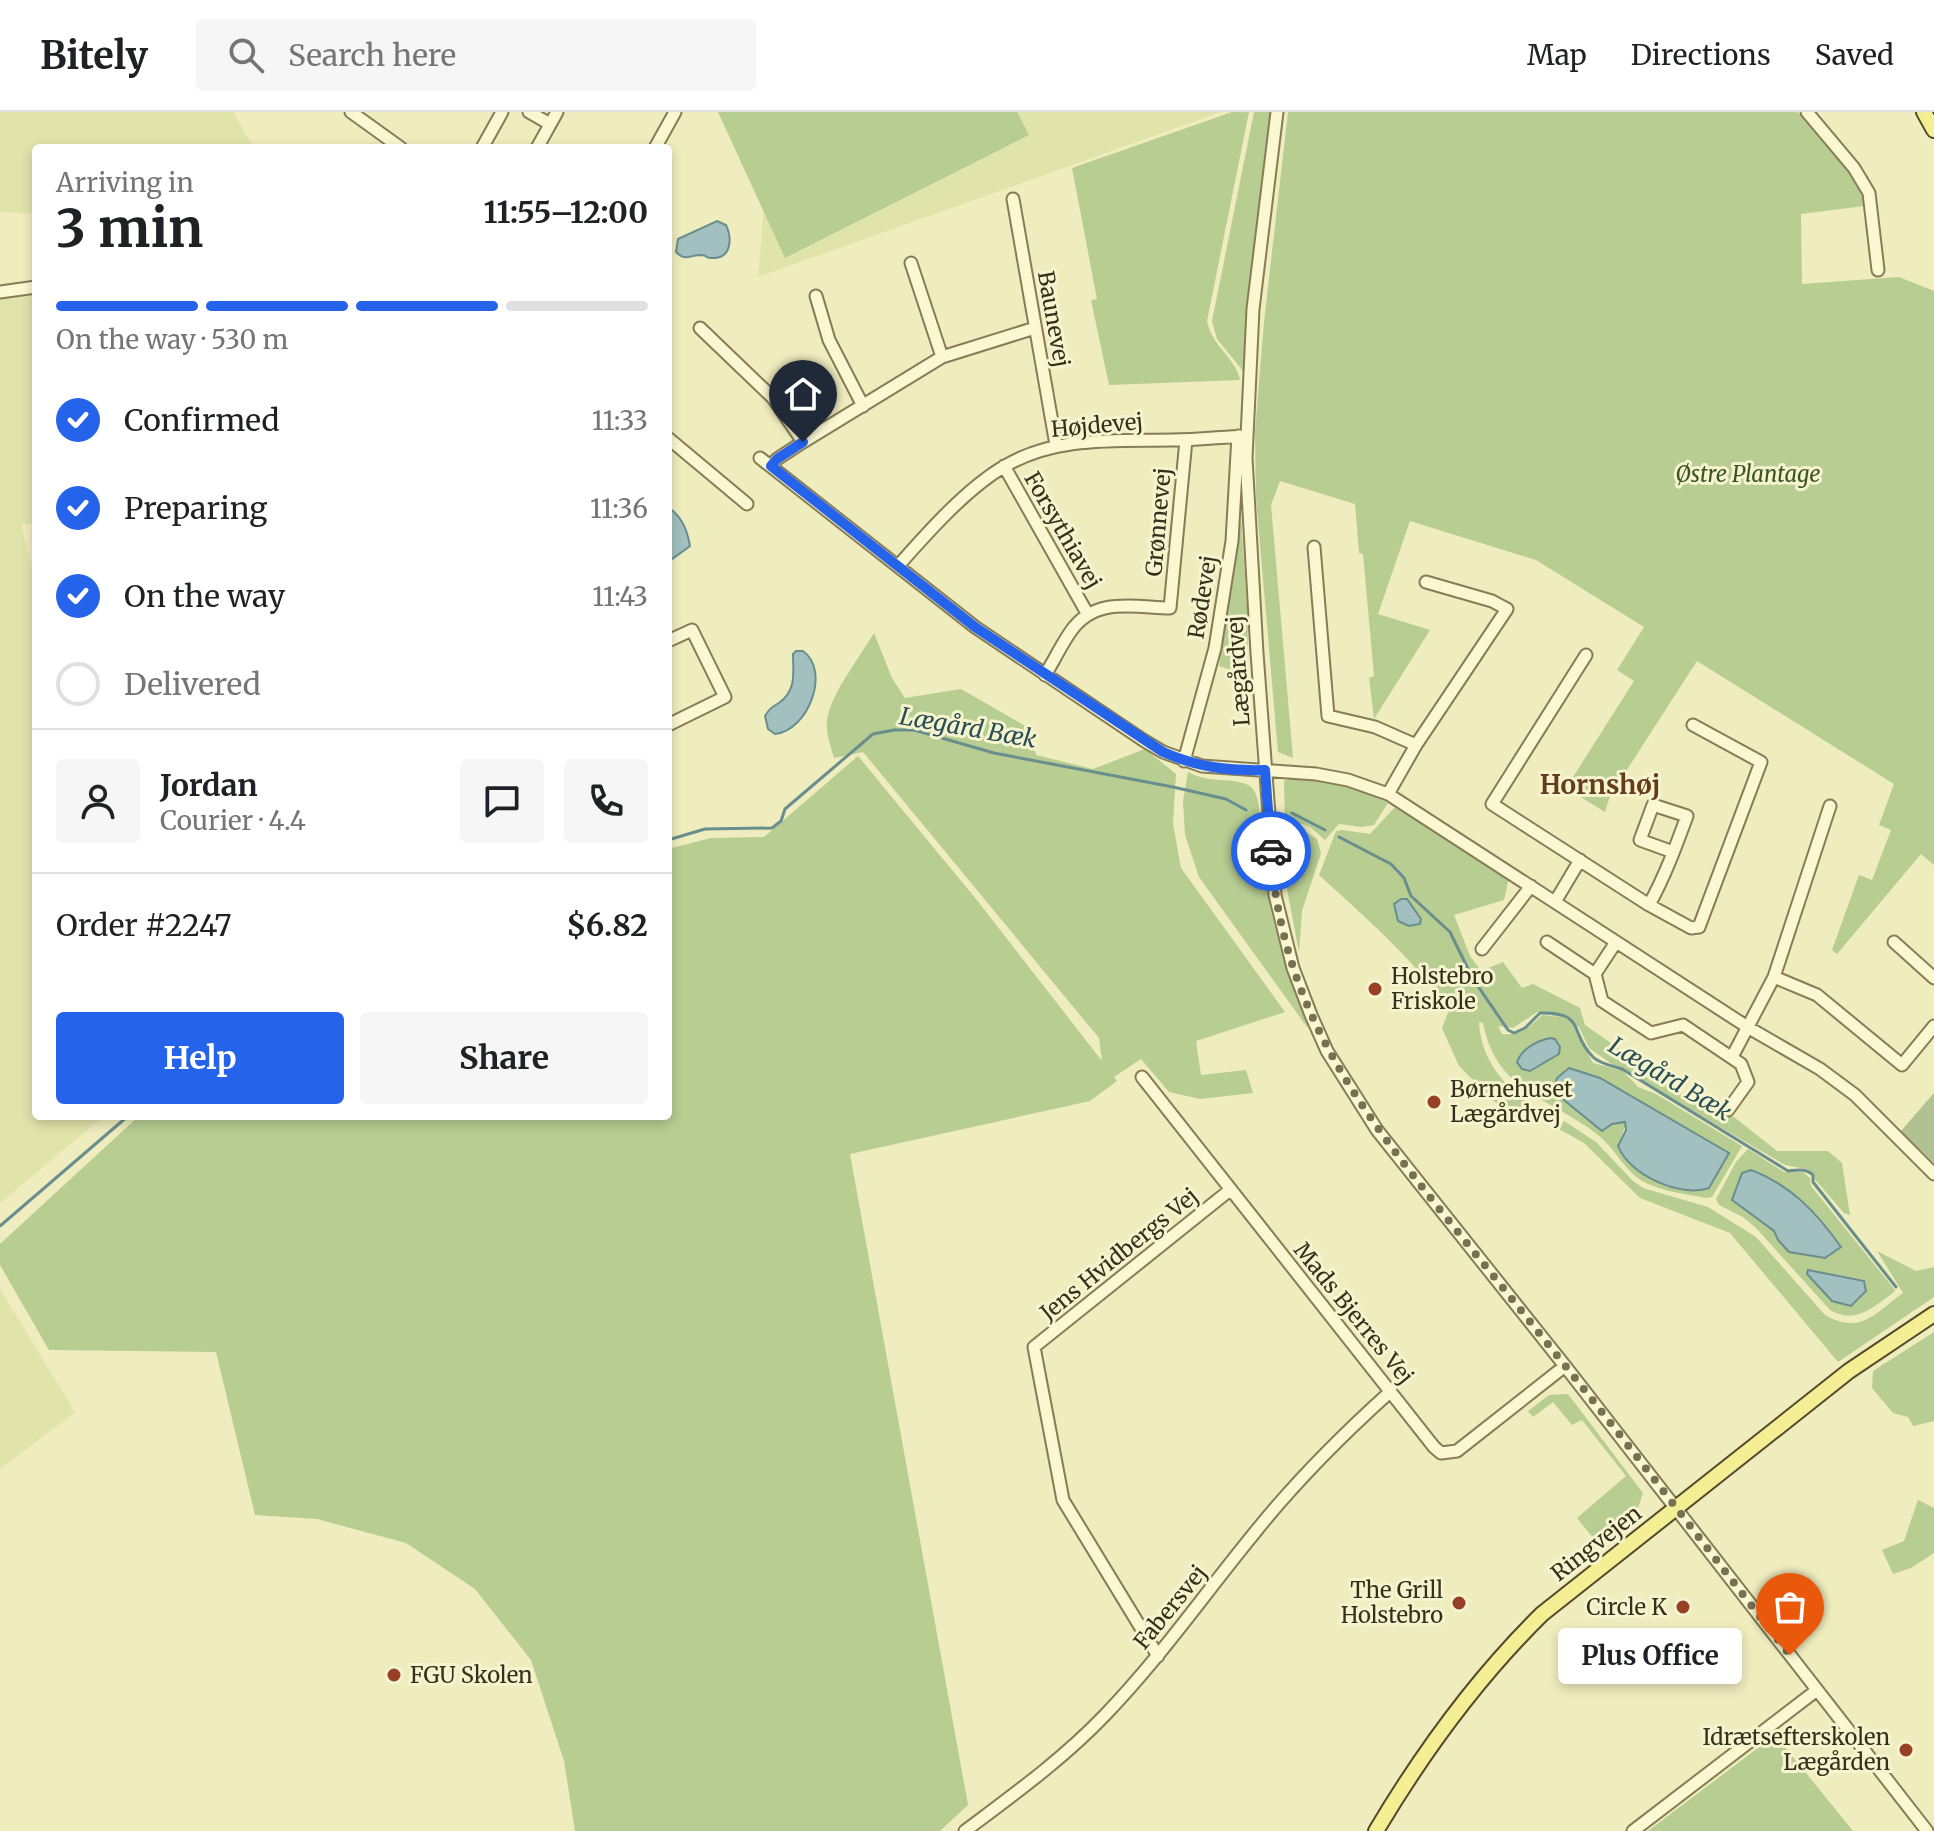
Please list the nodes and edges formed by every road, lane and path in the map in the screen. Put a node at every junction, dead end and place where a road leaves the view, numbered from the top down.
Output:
1 (351, 112) edge
2 (502, 112) edge
3 (529, 112) edge
4 (557, 112) edge
5 (675, 112) edge
6 (1277, 112) edge
7 (1807, 112) edge
8 (1924, 112) edge
9 (550, 124) junction
10 (1934, 130) edge
11 (387, 144) edge
12 (484, 144) edge
13 (539, 144) edge
14 (657, 144) edge
15 (1013, 199) dead end
16 (911, 263) dead end
17 (1878, 270) dead end
18 (32, 288) edge
19 (0, 292) edge
20 (816, 296) dead end
21 (700, 328) dead end
22 (1035, 328) junction
23 (942, 357) junction
24 (863, 406) junction
25 (1242, 436) junction
26 (1186, 440) junction
27 (672, 441) edge
28 (803, 442) junction
29 (1056, 445) junction
30 (760, 458) dead end
31 (771, 466) junction
32 (1004, 466) junction
33 (747, 504) dead end
34 (1314, 547) dead end
35 (898, 566) junction
36 (1426, 582) dead end
37 (1087, 613) junction
38 (672, 639) edge
39 (1586, 655) dead end
40 (1045, 675) junction
41 (672, 723) edge
42 (1693, 725) dead end
43 (1416, 745) junction
44 (1184, 761) junction
45 (1265, 770) junction
46 (1388, 794) junction
47 (1830, 806) dead end
48 (1673, 852) junction
49 (1580, 860) junction
50 (1531, 886) junction
51 (1555, 902) junction
52 (1649, 905) junction
53 (1547, 942) dead end
54 (1616, 942) junction
55 (1894, 942) dead end
56 (1482, 949) dead end
57 (1595, 974) junction
58 (1774, 977) junction
59 (1934, 978) edge
60 (1934, 1026) edge
61 (1749, 1028) junction
62 (1732, 1057) junction
63 (1142, 1077) dead end
64 (1728, 1110) dead end
65 (1934, 1174) edge
66 (1230, 1190) junction
67 (1934, 1314) edge
68 (1565, 1366) junction
69 (1391, 1391) junction
70 (1675, 1508) junction
71 (1158, 1656) junction
72 (1817, 1690) junction
73 (965, 1831) edge
74 (1376, 1831) edge
75 (1633, 1831) edge
76 (1927, 1831) edge

1 - 11 street
2 - 12 street
3 - 9 street
4 - 9 street
5 - 14 street
6 - 25 street, Lægårdvej
7 - 17 street
8 - 10 main road
9 - 13 street
15 - 22 street, Baunevej
16 - 23 street
18 - 19 street
20 - 24 street
21 - 28 street
22 - 23 street
22 - 29 street, Baunevej
23 - 24 street
24 - 28 street
25 - 26 street, Højdevej
25 - 44 street, Rødevej
25 - 45 street, Lægårdvej
26 - 29 street, Højdevej
26 - 37 street, Grønnevej
27 - 33 street
28 - 31 street
29 - 32 street, Højdevej
30 - 31 street
31 - 35 street
32 - 35 street, Højdevej
32 - 37 street, Forsythiavej
34 - 43 street
35 - 40 street
36 - 43 street
37 - 40 street
38 - 41 street
39 - 49 street
40 - 44 street
42 - 52 street
43 - 46 street
44 - 45 street
45 - 46 street
45 - 68 street, Lægårdvej
46 - 50 street
47 - 58 street
48 - 48 street
48 - 52 street
49 - 51 street
49 - 52 street
50 - 51 street
50 - 56 street
51 - 54 street
53 - 57 street
54 - 57 street
54 - 61 street
55 - 59 street
57 - 62 street
58 - 60 street
58 - 61 street
61 - 62 street
61 - 65 street
62 - 64 street
63 - 66 street, Mads Bjerres Vej
66 - 69 street, Mads Bjerres Vej
66 - 71 street, Jens Hvidbergs Vej
67 - 70 main road, Ringvejen
68 - 69 street, Mads Bjerres Vej
68 - 70 street, Lægårdvej
69 - 71 street, Fabersvej
70 - 72 street, Lægårdvej
70 - 74 main road, Ringvejen
71 - 73 street, Fabersvej
72 - 75 street
72 - 76 street, Lægårdvej

